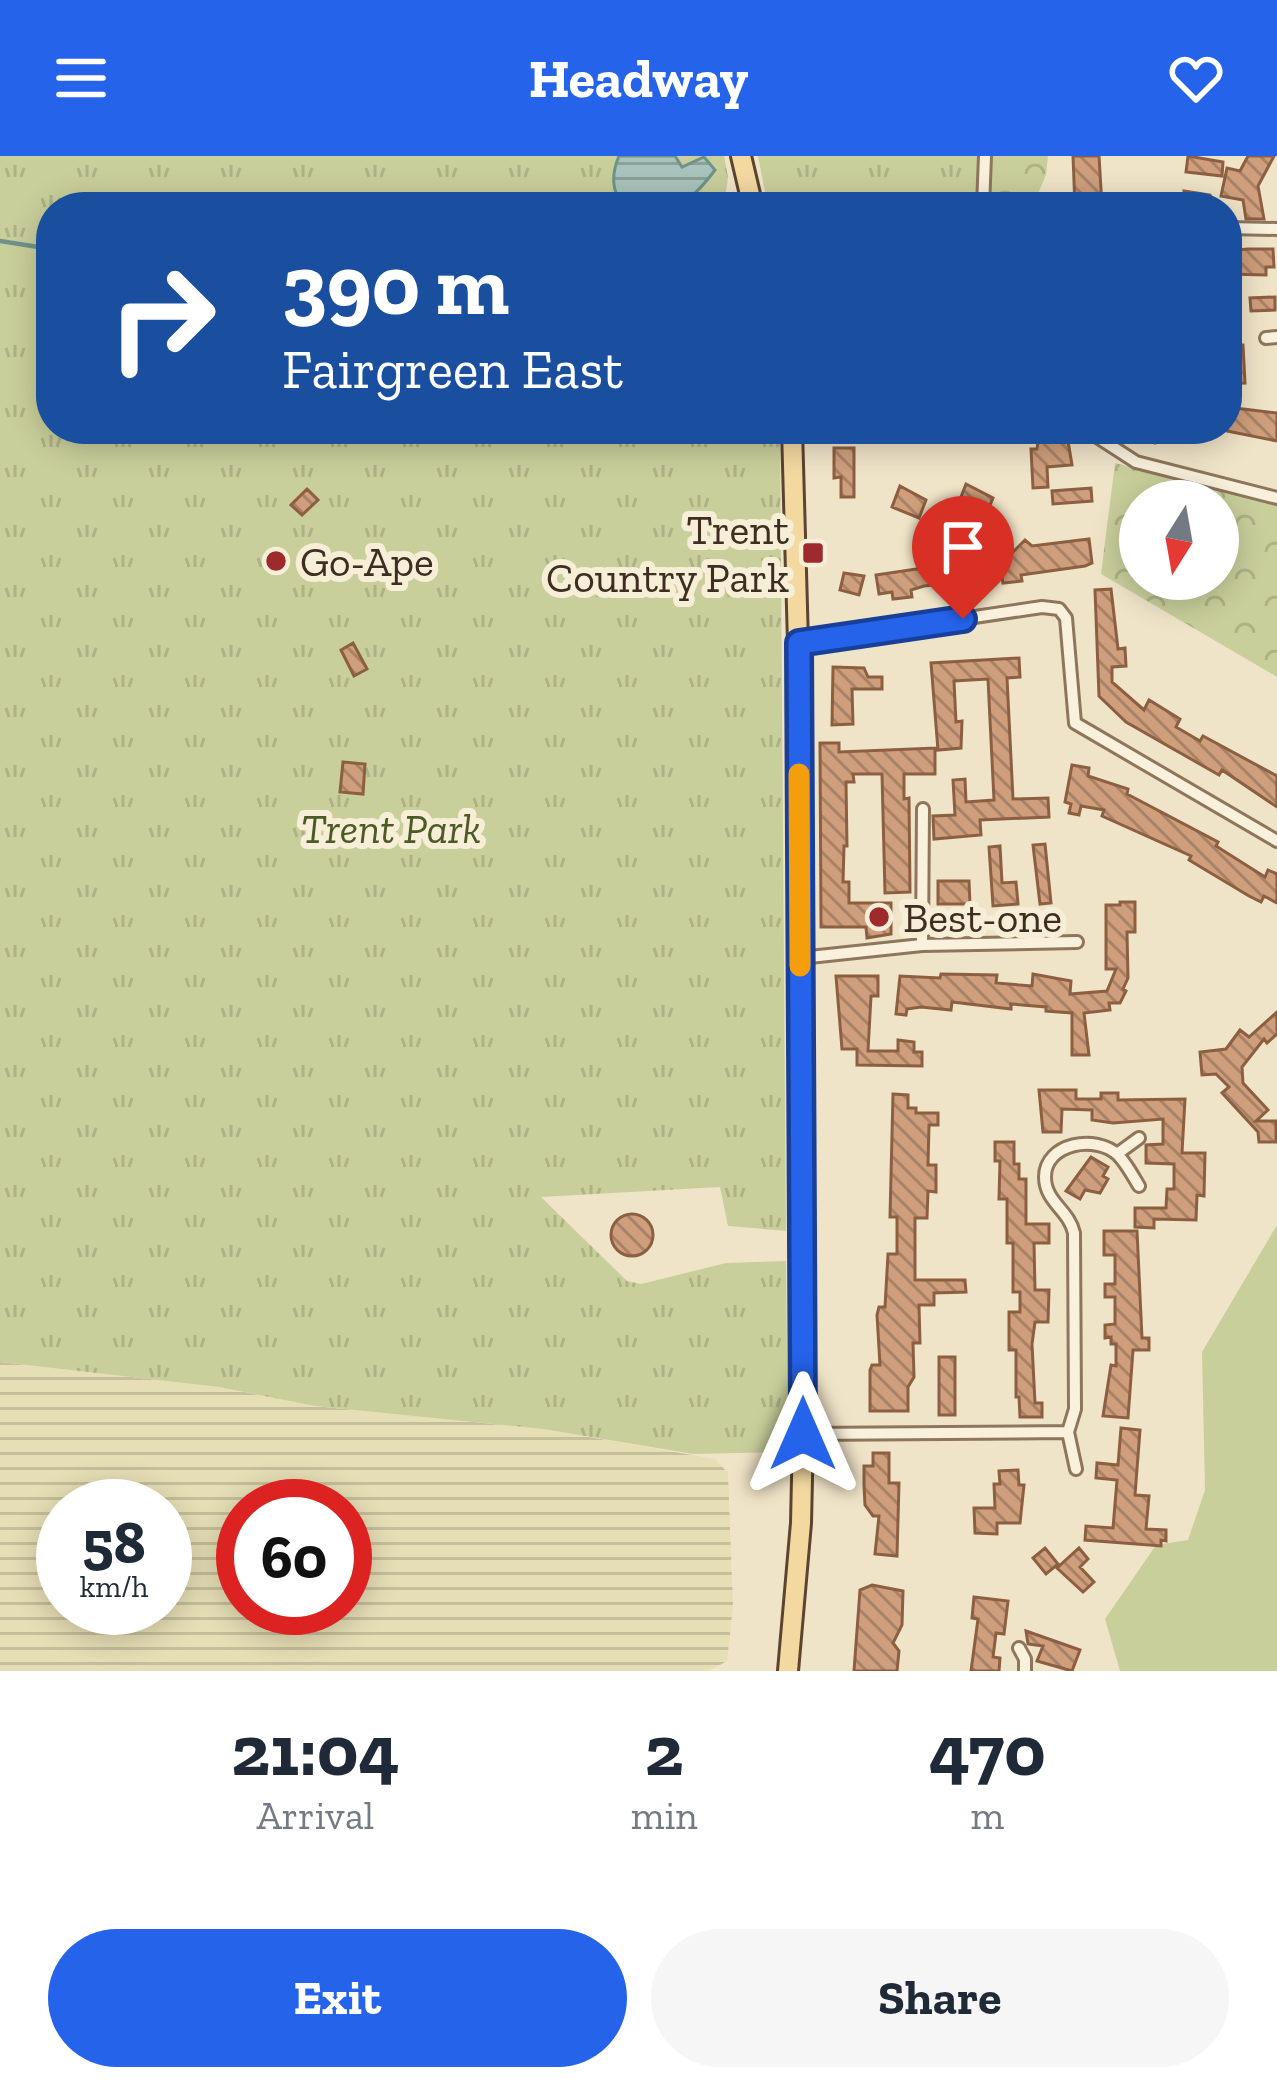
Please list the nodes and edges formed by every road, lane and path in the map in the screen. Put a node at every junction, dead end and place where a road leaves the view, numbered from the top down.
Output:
1 (741, 156) edge
2 (985, 156) edge
3 (749, 192) edge
4 (984, 192) edge
5 (1242, 228) edge
6 (1277, 229) edge
7 (792, 444) edge
8 (1108, 444) edge
9 (1277, 498) edge
10 (799, 643) junction
11 (923, 809) dead end
12 (1277, 841) edge
13 (1077, 941) dead end
14 (922, 945) junction
15 (800, 958) junction
16 (1139, 1138) dead end
17 (1117, 1154) junction
18 (1139, 1186) dead end
19 (1068, 1432) junction
20 (803, 1434) junction
21 (1076, 1469) dead end
22 (1019, 1648) dead end
23 (788, 1671) edge
24 (1025, 1671) edge

1 - 3 main road
2 - 4 street
5 - 6 street
7 - 10 main road
8 - 9 street
10 - 12 street
10 - 15 main road
11 - 14 street
13 - 14 street
14 - 15 street
15 - 20 main road
16 - 17 street
17 - 18 street
17 - 19 street
19 - 20 street
19 - 21 street
20 - 23 main road
22 - 24 street

